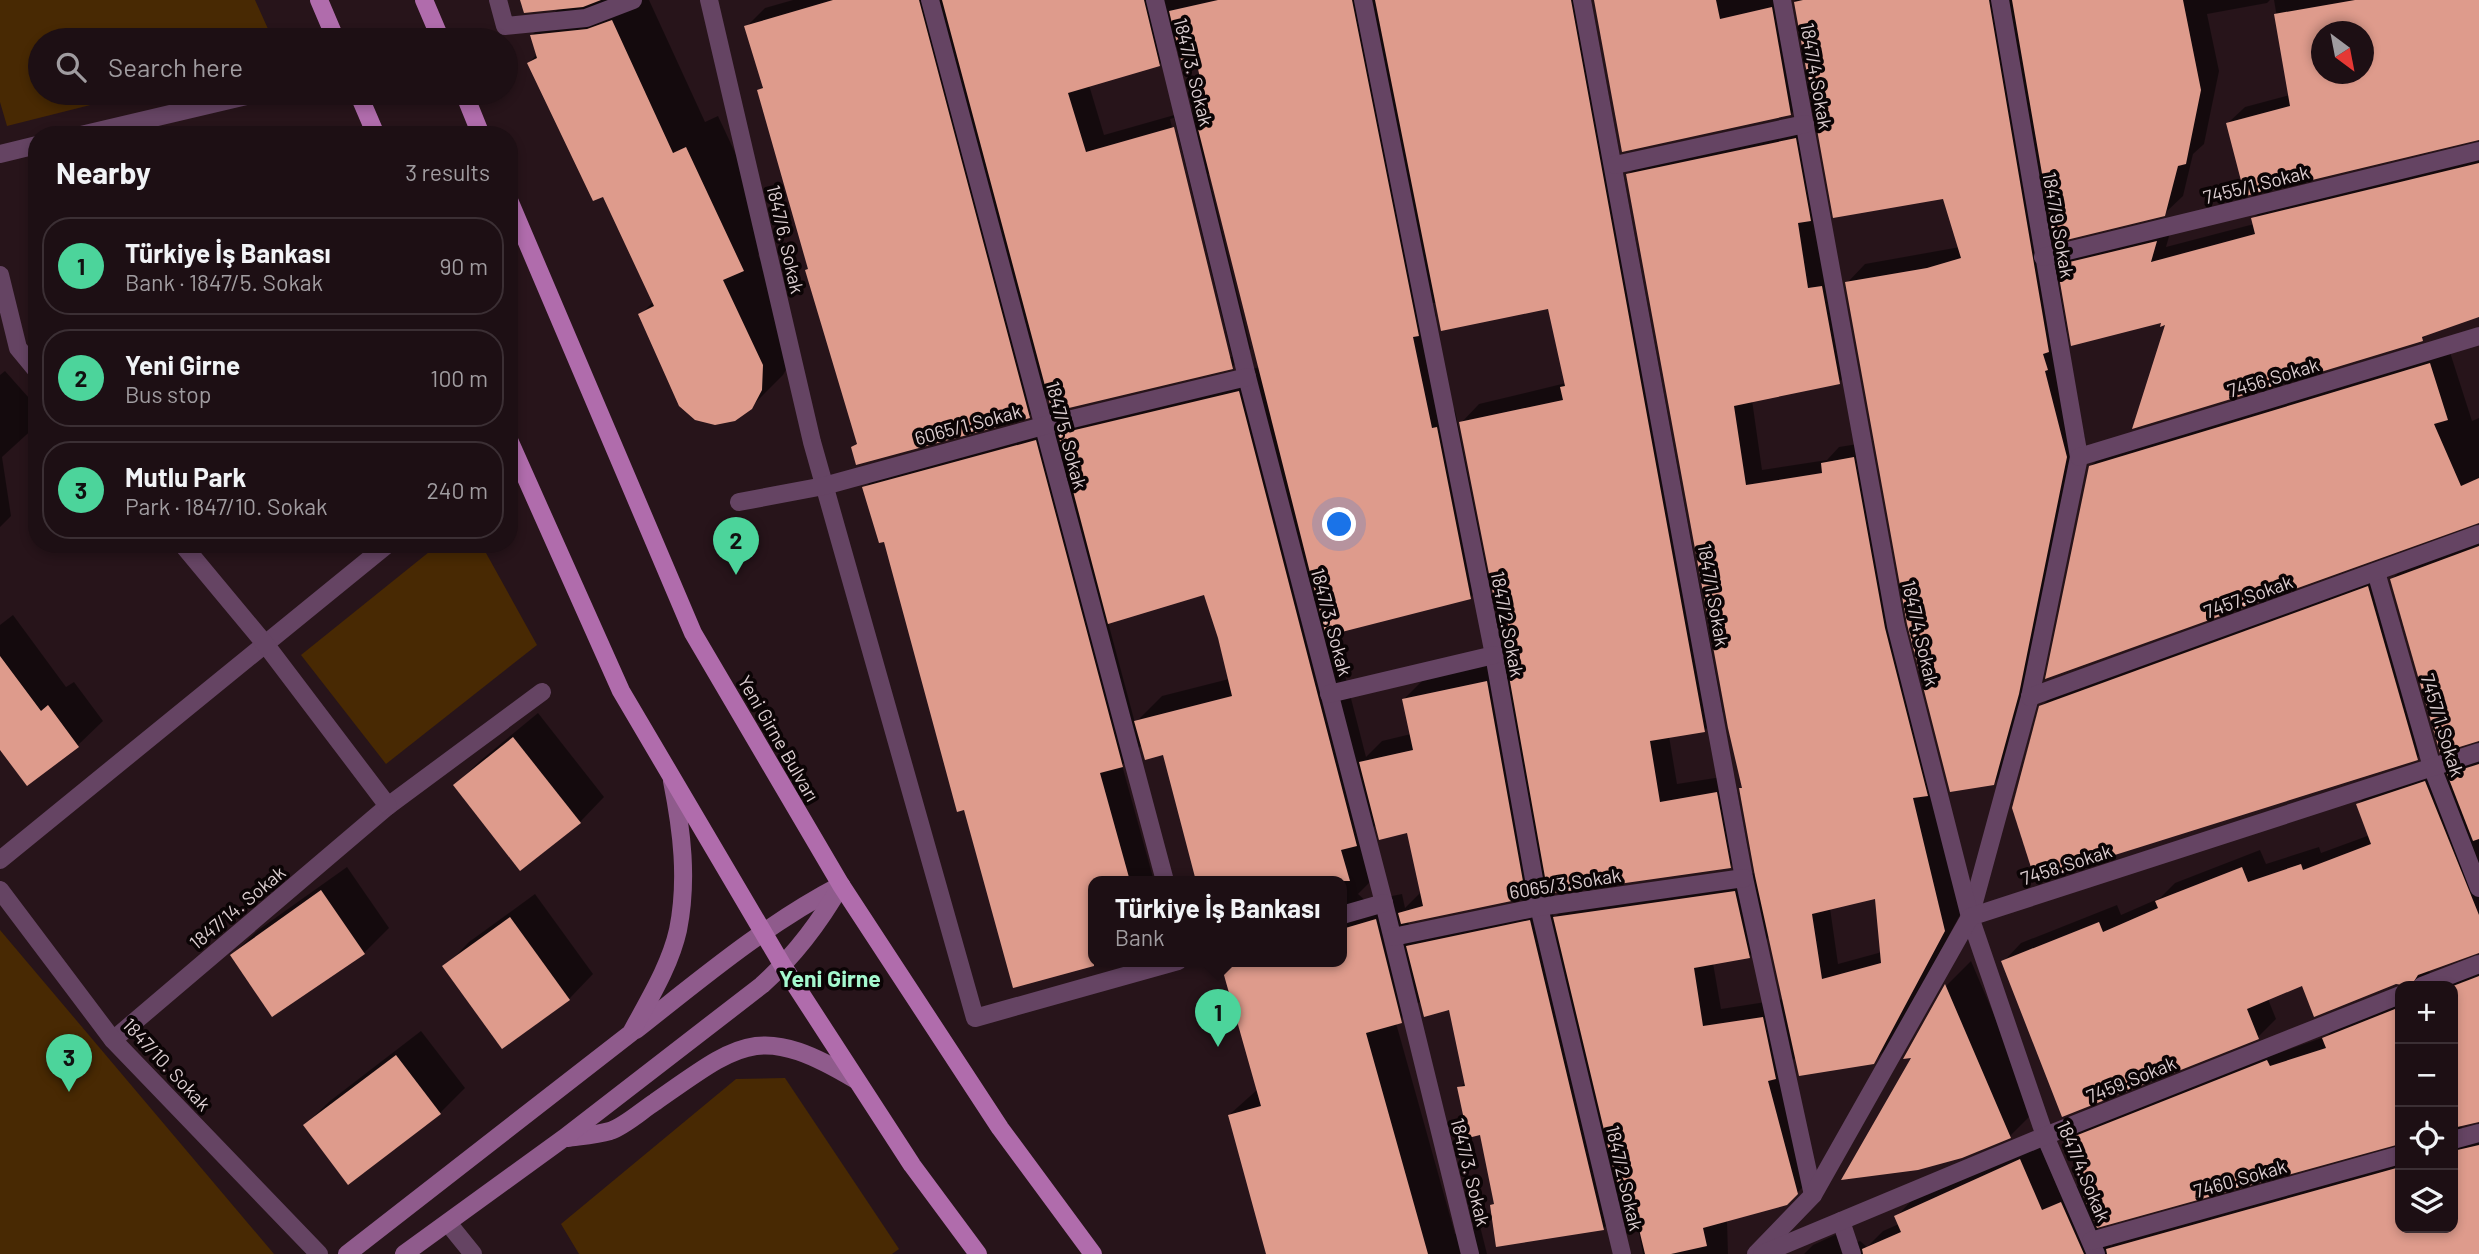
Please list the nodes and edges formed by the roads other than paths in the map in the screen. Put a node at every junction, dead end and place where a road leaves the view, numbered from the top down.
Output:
1 (319, 0) edge
2 (424, 0) edge
3 (498, 0) edge
4 (633, 0) edge
5 (709, 0) edge
6 (930, 0) edge
7 (1156, 0) edge
8 (1363, 0) edge
9 (1583, 0) edge
10 (1782, 0) edge
11 (2000, 0) edge
12 (331, 28) edge
13 (436, 28) edge
14 (208, 105) edge
15 (363, 105) edge
16 (469, 105) edge
17 (1805, 124) junction
18 (119, 126) edge
19 (372, 126) edge
20 (477, 126) edge
21 (28, 147) edge
22 (2479, 151) edge
23 (0, 154) edge
24 (1615, 165) junction
25 (518, 221) edge
26 (2043, 257) junction
27 (0, 275) edge
28 (5, 310) edge
29 (2479, 336) edge
30 (28, 360) edge
31 (1247, 377) junction
32 (1043, 426) junction
33 (2079, 457) junction
34 (518, 460) edge
35 (824, 486) junction
36 (739, 502) dead end
37 (2479, 534) edge
38 (189, 553) edge
39 (377, 553) edge
40 (2376, 572) junction
41 (266, 645) junction
42 (1493, 655) junction
43 (542, 692) dead end
44 (1329, 694) junction
45 (2031, 697) junction
46 (2479, 752) edge
47 (669, 767) junction
48 (2432, 767) junction
49 (388, 806) junction
50 (0, 860) edge
51 (1164, 876) edge
52 (1744, 878) junction
53 (841, 885) junction
54 (2479, 888) edge
55 (0, 890) edge
56 (1384, 903) junction
57 (1539, 907) junction
58 (1347, 914) edge
59 (1970, 918) junction
60 (762, 932) junction
61 (1393, 937) junction
62 (2479, 964) edge
63 (783, 966) junction
64 (1157, 967) edge
65 (2435, 981) edge
66 (2395, 997) edge
67 (631, 1033) junction
68 (113, 1040) junction
69 (856, 1080) junction
70 (2479, 1133) edge
71 (2045, 1136) junction
72 (564, 1138) junction
73 (2458, 1139) edge
74 (2395, 1157) edge
75 (1813, 1195) junction
76 (1841, 1221) junction
77 (448, 1223) junction
78 (2093, 1248) edge
79 (319, 1254) edge
80 (347, 1254) edge
81 (404, 1254) edge
82 (472, 1254) edge
83 (978, 1254) edge
84 (1093, 1254) edge
85 (1470, 1254) edge
86 (1622, 1254) edge
87 (1756, 1254) edge
88 (1762, 1254) edge
89 (1852, 1254) edge

1 - 12 main road
2 - 13 main road
3 - 4 street
5 - 35 street, 1847/6. Sokak
6 - 32 street, 1847/5. Sokak
7 - 31 street, 1847/3. Sokak
8 - 42 street, 1847/2.Sokak
9 - 24 street, 1847/1.Sokak
10 - 17 street, 1847/4.Sokak
11 - 26 street, 1847/9.Sokak
14 - 18 street
15 - 19 main road
16 - 20 main road
17 - 24 street
17 - 59 street, 1847/4.Sokak
21 - 23 street
22 - 26 street, 7455/1.Sokak
24 - 52 street, 1847/1.Sokak
25 - 53 main road, Yeni Girne Bulvarı
26 - 33 street, 1847/9.Sokak
27 - 28 street
28 - 30 street
29 - 33 street, 7456.Sokak
31 - 32 street, 6065/1.Sokak
31 - 44 street, 1847/3. Sokak
32 - 35 street, 6065/1.Sokak
32 - 51 street, 1847/5. Sokak
33 - 45 street
34 - 47 main road
35 - 36 street, 6065/1.Sokak
35 - 64 street
37 - 40 street, 7457.Sokak
38 - 41 street
39 - 41 street
40 - 45 street, 7457.Sokak
40 - 48 street, 7457/1.Sokak
41 - 49 street
41 - 50 street
42 - 44 street
42 - 57 street, 1847/2.Sokak
43 - 49 street, 1847/14. Sokak
44 - 56 street, 1847/3. Sokak
45 - 59 street
46 - 48 street, 7458.Sokak
47 - 60 main road
47 - 67 main road
48 - 54 street, 7457/1.Sokak
48 - 59 street, 7458.Sokak
49 - 68 street, 1847/14. Sokak
52 - 57 street, 6065/3.Sokak
52 - 75 street, 1847/1.Sokak
53 - 60 main road
53 - 63 main road
53 - 84 main road, Yeni Girne Bulvarı
55 - 68 street, 1847/10. Sokak
56 - 58 street
56 - 61 street, 1847/3. Sokak
57 - 61 street, 6065/3.Sokak
57 - 86 street, 1847/2.Sokak
59 - 71 street, 1847/4.Sokak
59 - 75 street
60 - 63 main road
60 - 67 main road
61 - 85 street, 1847/3. Sokak
62 - 65 street
63 - 69 main road
63 - 72 main road
66 - 71 street, 7459.Sokak
67 - 80 main road
68 - 79 street, 1847/10. Sokak
69 - 72 main road
69 - 83 main road
70 - 73 street
71 - 76 street, 7459.Sokak
71 - 78 street, 1847/4.Sokak
72 - 77 main road
74 - 78 street, 7460.Sokak
75 - 87 street
76 - 88 street, 7459.Sokak
76 - 89 street
77 - 81 main road
77 - 82 street

